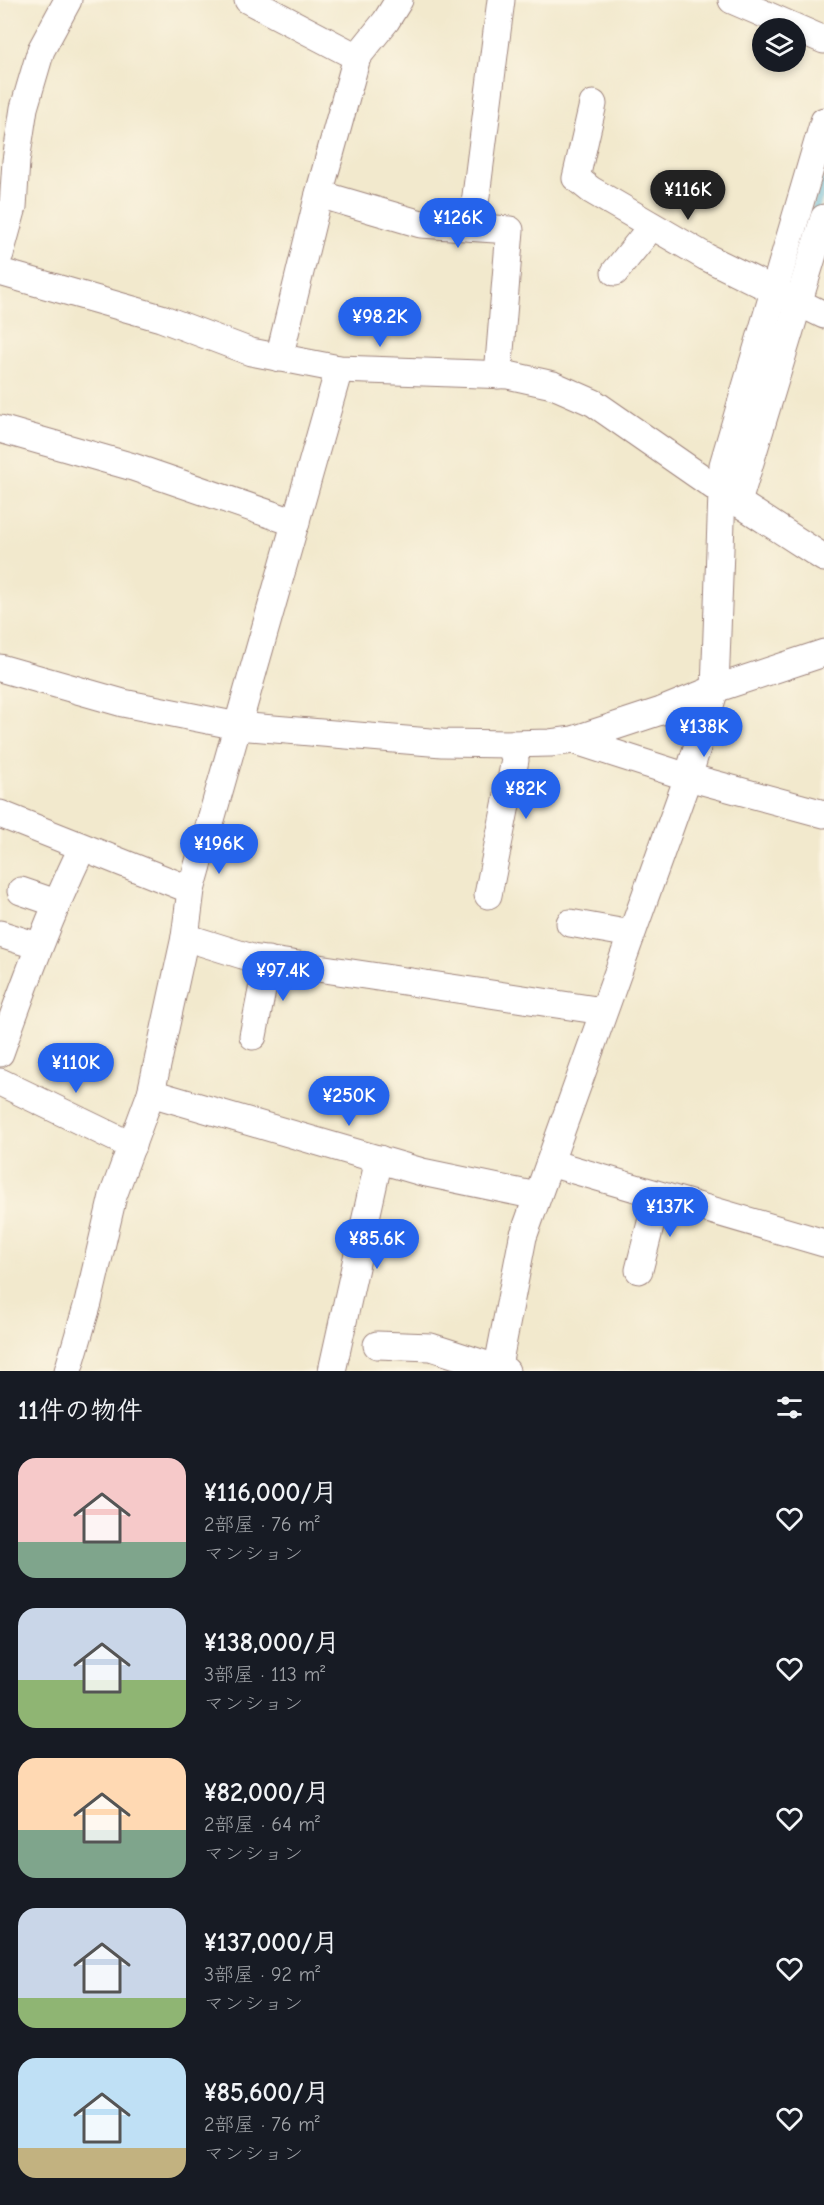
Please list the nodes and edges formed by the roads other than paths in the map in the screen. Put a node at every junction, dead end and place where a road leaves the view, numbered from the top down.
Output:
1 (68, 0) edge
2 (248, 0) edge
3 (399, 0) edge
4 (501, 0) edge
5 (732, 0) edge
6 (824, 40) edge
7 (357, 57) junction
8 (593, 104) dead end
9 (824, 122) edge
10 (9, 149) edge
11 (319, 194) junction
12 (824, 218) edge
13 (652, 226) junction
14 (472, 227) junction
15 (0, 254) edge
16 (0, 272) edge
17 (615, 273) dead end
18 (774, 291) junction
19 (799, 303) junction
20 (824, 315) edge
21 (279, 358) junction
22 (339, 369) junction
23 (498, 375) junction
24 (0, 429) edge
25 (730, 497) junction
26 (296, 523) junction
27 (824, 558) edge
28 (824, 653) edge
29 (0, 668) edge
30 (715, 689) junction
31 (238, 726) junction
32 (573, 740) junction
33 (511, 744) junction
34 (688, 777) junction
35 (0, 814) edge
36 (824, 814) edge
37 (82, 848) junction
38 (191, 890) junction
39 (21, 891) dead end
40 (488, 895) dead end
41 (56, 903) junction
42 (570, 923) dead end
43 (0, 934) edge
44 (631, 934) junction
45 (185, 937) junction
46 (38, 946) junction
47 (268, 960) junction
48 (603, 1011) junction
49 (253, 1036) dead end
50 (0, 1053) edge
51 (0, 1082) edge
52 (151, 1093) junction
53 (132, 1146) junction
54 (379, 1159) junction
55 (550, 1162) junction
56 (658, 1195) junction
57 (537, 1196) junction
58 (824, 1243) edge
59 (639, 1270) dead end
60 (377, 1345) dead end
61 (500, 1370) edge
62 (68, 1371) edge
63 (332, 1371) edge

1 - 10 street
2 - 7 street
3 - 7 street
4 - 14 street
5 - 6 street
7 - 11 street
8 - 13 street
9 - 18 street
10 - 15 street
11 - 14 street
11 - 21 street
12 - 19 street
13 - 17 street
13 - 18 street
14 - 23 street
16 - 21 street
18 - 19 street
18 - 25 street
19 - 20 street
19 - 25 street
21 - 22 street
22 - 23 street
22 - 26 street
23 - 25 street
24 - 26 street
25 - 27 street
25 - 30 street
26 - 31 street
28 - 30 street
29 - 31 street
30 - 32 street
30 - 34 street
31 - 33 street
31 - 38 street
32 - 33 street
32 - 34 street
33 - 40 street
34 - 36 street
34 - 44 street
35 - 37 street
37 - 38 street
37 - 41 street
38 - 45 street
39 - 41 street
41 - 46 street
42 - 44 street
43 - 46 street
44 - 48 street
45 - 47 street
45 - 52 street
46 - 50 street
47 - 48 street
47 - 49 street
48 - 55 street
51 - 53 street
52 - 53 street
52 - 54 street
53 - 62 street
54 - 57 street
54 - 63 street
55 - 56 street
55 - 57 street
56 - 58 street
56 - 59 street
57 - 61 street
60 - 61 street

